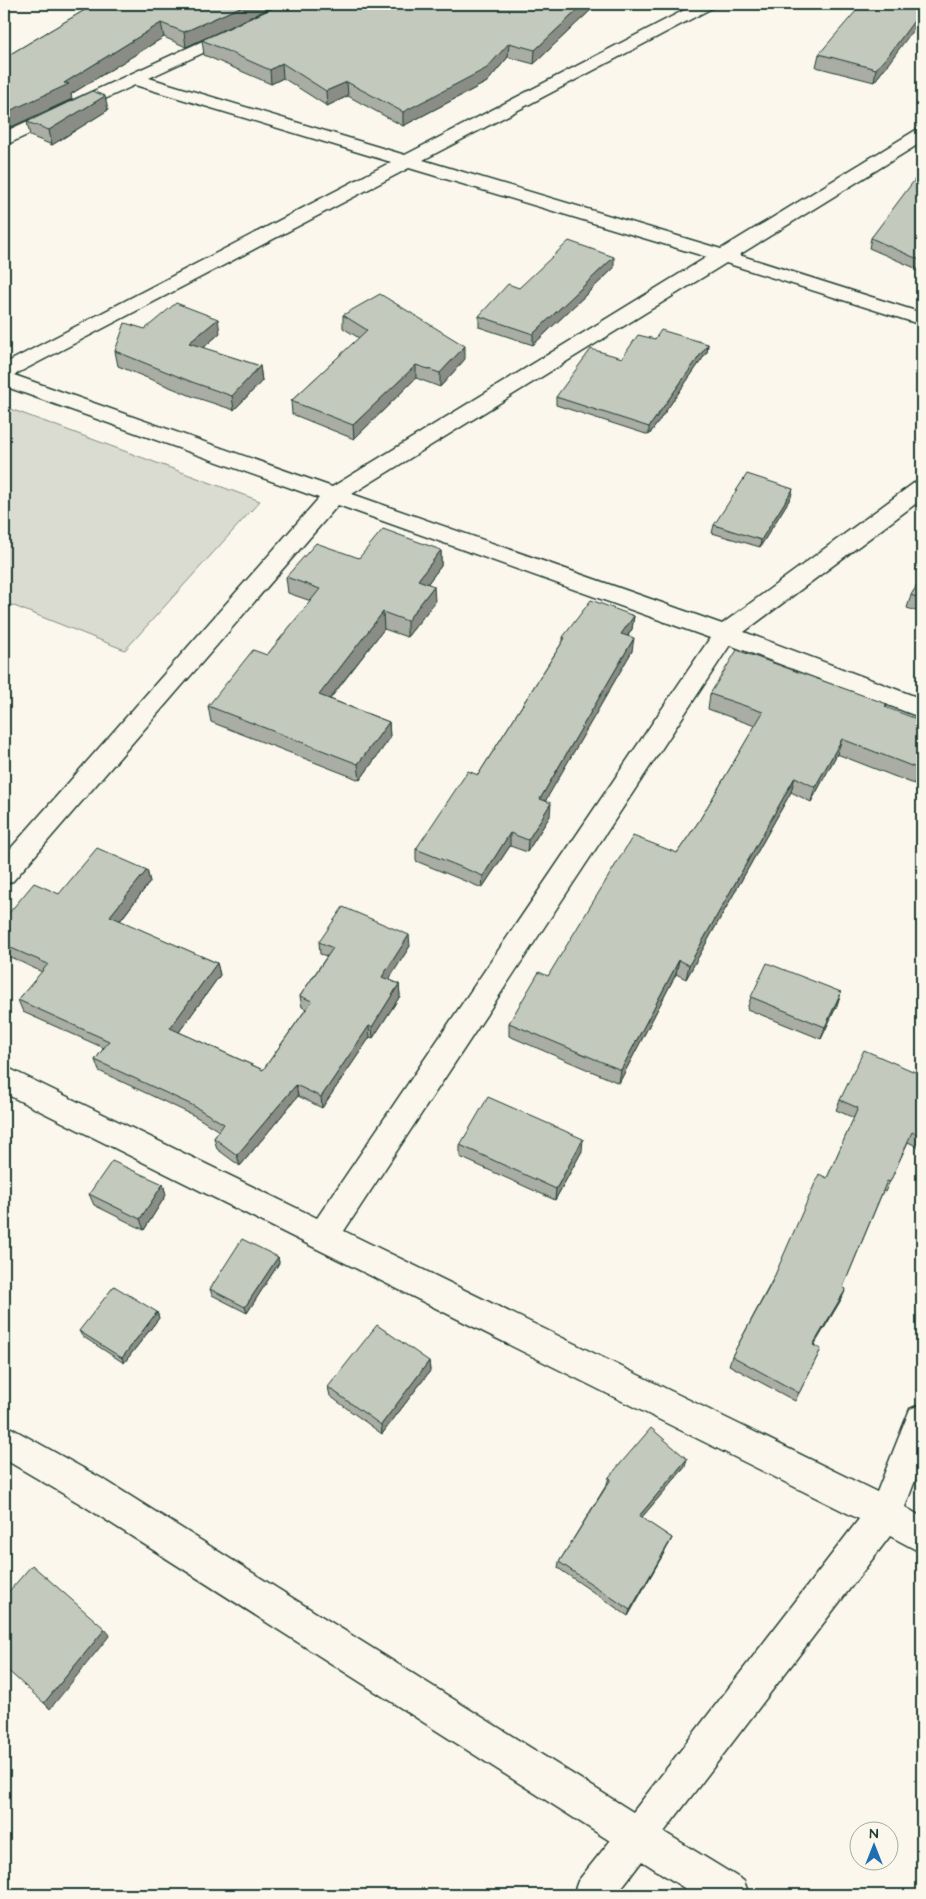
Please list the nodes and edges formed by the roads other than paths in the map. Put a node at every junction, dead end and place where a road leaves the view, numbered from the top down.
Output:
1 (296, 4) edge
2 (708, 4) edge
3 (133, 79) junction
4 (922, 134) edge
5 (4, 139) edge
6 (405, 162) junction
7 (723, 256) junction
8 (922, 319) edge
9 (4, 372) edge
10 (4, 379) edge
11 (922, 488) edge
12 (334, 496) junction
13 (725, 634) junction
14 (922, 709) edge
15 (4, 874) edge
16 (4, 1079) edge
17 (323, 1236) junction
18 (922, 1420) edge
19 (4, 1441) edge
20 (885, 1514) junction
21 (922, 1536) edge
22 (635, 1836) junction
23 (592, 1895) edge
24 (730, 1895) edge

1 - 3 street
2 - 6 street
3 - 5 street
3 - 6 street
4 - 7 street
6 - 7 street
6 - 9 street
7 - 8 street
7 - 12 street
10 - 12 street
11 - 13 street
12 - 13 street
12 - 15 street
13 - 14 street
13 - 17 street
16 - 17 street
17 - 20 street
18 - 20 street
19 - 22 street
20 - 21 street
20 - 22 street
22 - 23 street
22 - 24 street

